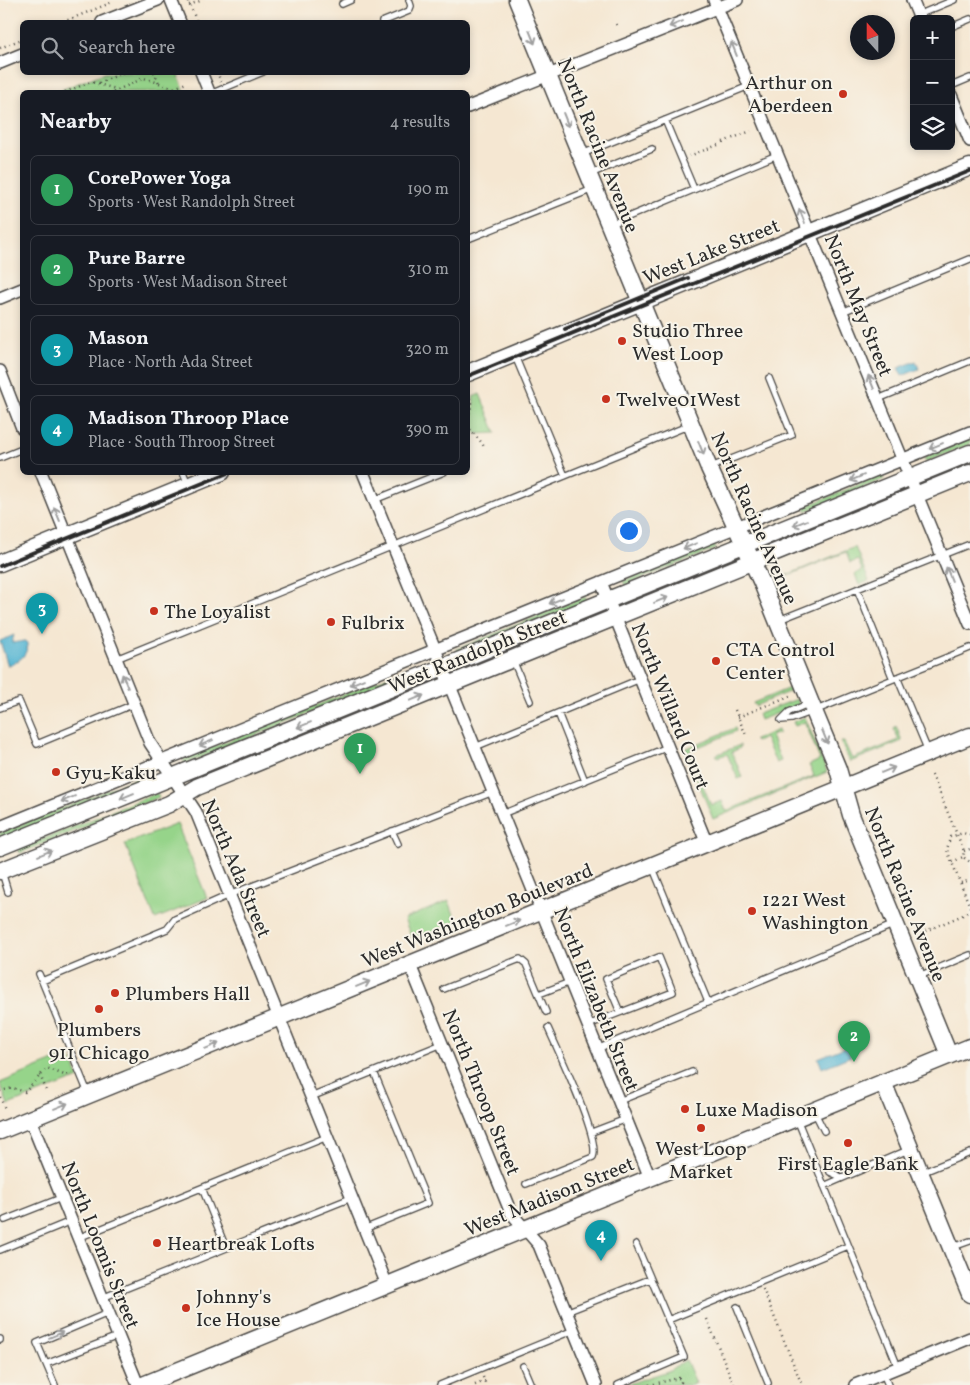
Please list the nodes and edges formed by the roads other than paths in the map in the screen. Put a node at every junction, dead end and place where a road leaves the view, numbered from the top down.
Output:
1 (158, 0) edge
2 (171, 0) edge
3 (351, 0) edge
4 (409, 0) edge
5 (517, 0) edge
6 (737, 0) edge
7 (912, 0) edge
8 (954, 0) edge
9 (342, 4) dead end
10 (716, 4) edge
11 (918, 15) edge
12 (923, 15) edge
13 (970, 19) edge
14 (107, 20) edge
15 (179, 20) edge
16 (387, 20) edge
17 (955, 25) edge
18 (20, 55) edge
19 (0, 63) edge
20 (202, 75) edge
21 (256, 75) edge
22 (547, 75) junction
23 (970, 78) edge
24 (955, 84) edge
25 (749, 86) junction
26 (208, 90) edge
27 (219, 90) edge
28 (955, 105) edge
29 (470, 106) edge
30 (665, 120) junction
31 (970, 141) edge
32 (652, 149) dead end
33 (580, 154) junction
34 (778, 155) junction
35 (970, 167) edge
36 (591, 182) junction
37 (694, 189) junction
38 (608, 224) junction
39 (810, 234) junction
40 (470, 239) edge
41 (970, 258) edge
42 (20, 290) edge
43 (0, 298) edge
44 (641, 303) junction
45 (842, 312) junction
46 (515, 354) junction
47 (970, 361) edge
48 (0, 372) edge
49 (470, 372) edge
50 (769, 378) dead end
51 (878, 399) junction
52 (20, 420) edge
53 (691, 425) junction
54 (970, 432) edge
55 (20, 450) edge
56 (970, 453) edge
57 (0, 458) edge
58 (902, 460) junction
59 (709, 468) junction
60 (970, 474) edge
61 (42, 475) edge
62 (207, 475) edge
63 (364, 475) edge
64 (436, 475) edge
65 (564, 476) junction
66 (910, 478) junction
67 (186, 479) edge
68 (917, 495) junction
69 (374, 500) junction
70 (735, 528) junction
71 (66, 536) junction
72 (970, 544) edge
73 (393, 546) junction
74 (744, 546) junction
75 (942, 555) junction
76 (0, 563) edge
77 (752, 563) junction
78 (601, 582) junction
79 (857, 589) junction
80 (608, 602) junction
81 (616, 619) junction
82 (777, 621) junction
83 (970, 624) edge
84 (970, 648) edge
85 (435, 650) junction
86 (116, 659) junction
87 (513, 660) junction
88 (443, 669) junction
89 (895, 678) junction
90 (640, 679) junction
91 (450, 686) junction
92 (530, 700) dead end
93 (134, 704) junction
94 (812, 707) junction
95 (0, 708) edge
96 (558, 713) junction
97 (970, 736) edge
98 (474, 747) junction
99 (668, 747) junction
100 (929, 753) junction
101 (161, 761) junction
102 (173, 778) junction
103 (585, 781) junction
104 (843, 789) junction
105 (493, 792) junction
106 (185, 795) junction
107 (502, 814) junction
108 (0, 827) edge
109 (392, 831) junction
110 (398, 844) dead end
111 (707, 844) junction
112 (0, 847) edge
113 (652, 866) junction
114 (0, 870) edge
115 (8, 892) dead end
116 (229, 896) junction
117 (542, 912) junction
118 (895, 924) junction
119 (970, 955) edge
120 (410, 965) junction
121 (39, 974) dead end
122 (917, 977) junction
123 (42, 981) junction
124 (570, 982) junction
125 (444, 989) dead end
126 (539, 994) junction
127 (708, 1002) junction
128 (546, 1012) dead end
129 (620, 1012) junction
130 (279, 1018) junction
131 (588, 1025) junction
132 (548, 1028) dead end
133 (442, 1044) junction
134 (970, 1047) edge
135 (597, 1048) junction
136 (949, 1055) junction
137 (374, 1072) junction
138 (692, 1072) dead end
139 (883, 1082) junction
140 (89, 1095) junction
141 (311, 1097) junction
142 (619, 1101) junction
143 (814, 1111) junction
144 (796, 1118) junction
145 (30, 1119) junction
146 (626, 1119) junction
147 (0, 1131) edge
148 (592, 1132) junction
149 (822, 1132) dead end
150 (327, 1137) junction
151 (910, 1149) junction
152 (970, 1153) edge
153 (847, 1165) dead end
154 (839, 1168) dead end
155 (864, 1168) junction
156 (830, 1172) dead end
157 (857, 1172) junction
158 (920, 1174) junction
159 (843, 1177) junction
160 (650, 1178) junction
161 (526, 1184) dead end
162 (824, 1186) junction
163 (202, 1188) junction
164 (62, 1198) junction
165 (352, 1198) junction
166 (5, 1220) dead end
167 (71, 1221) junction
168 (364, 1229) junction
169 (525, 1229) junction
170 (78, 1238) junction
171 (970, 1240) edge
172 (636, 1244) dead end
173 (848, 1246) junction
174 (226, 1248) junction
175 (951, 1248) junction
176 (0, 1250) edge
177 (650, 1279) junction
178 (387, 1285) junction
179 (970, 1294) edge
180 (102, 1298) junction
181 (737, 1307) dead end
182 (566, 1312) junction
183 (108, 1314) junction
184 (668, 1320) junction
185 (574, 1330) junction
186 (118, 1336) junction
187 (970, 1338) edge
188 (46, 1364) junction
189 (523, 1366) dead end
190 (898, 1367) junction
191 (883, 1374) junction
192 (768, 1383) dead end
193 (55, 1385) edge
194 (138, 1385) edge
195 (144, 1385) edge
196 (440, 1385) edge
197 (531, 1385) edge
198 (596, 1385) edge
199 (618, 1385) edge
200 (855, 1385) edge
201 (888, 1385) edge

1 - 14 street
2 - 15 street
3 - 9 lane
4 - 16 lane
5 -> 22 street, North Racine Avenue
6 - 10 street
7 - 11 street
8 - 12 lane
10 -> 22 street
25 -> 10 street, North May Street
13 - 17 lane
18 - 19 street
20 - 26 street
21 - 27 lane
22 - 29 street
22 -> 33 street, North Racine Avenue
23 - 24 lane
25 - 30 lane
25 - 34 street, North May Street
28 - 31 street
30 - 33 lane
30 - 37 lane
32 - 36 lane
33 - 36 street, North Racine Avenue
34 - 37 lane
39 -> 34 street, North May Street
35 - 39 street, West Lake Street
36 - 38 street, North Racine Avenue
36 - 40 lane
37 - 38 lane
38 - 44 street, North Racine Avenue
39 - 44 street, West Lake Street
39 - 45 street, North May Street
41 - 45 lane
42 - 43 street
44 - 46 street, West Lake Street
44 - 53 street, North Racine Avenue
51 -> 45 street, North May Street
46 - 49 street, West Lake Street
46 - 65 lane
47 - 51 lane
48 - 52 street
50 - 59 lane
51 - 58 street, North May Street
53 -> 59 street, North Racine Avenue
53 - 65 lane
54 -> 58 street, West Randolph Street
55 - 57 lane
56 - 66 street, West Randolph Street
58 - 66 street, North May Street
58 -> 70 street, West Randolph Street
59 - 70 street, North Racine Avenue
60 - 68 street, West Randolph Street
71 -> 61 street, North Ada Street
62 - 67 street
63 - 69 street, North Elizabeth Street
64 - 69 lane
65 - 73 lane
66 - 68 street, North May Street
66 -> 74 street, West Randolph Street
67 - 71 street
68 - 75 street, North May Street
68 - 77 street, West Randolph Street
69 - 73 street, North Elizabeth Street
70 - 74 street, North Racine Avenue
70 -> 78 street, West Randolph Street
71 - 76 street
71 - 86 street, North Ada Street
72 - 75 lane
73 - 85 street, North Elizabeth Street
73 - 86 lane
74 - 77 street, North Racine Avenue
74 - 80 street, West Randolph Street
75 - 79 lane
83 -> 75 street, North May Street
81 -> 77 street, West Randolph Street
77 - 82 street, North Racine Avenue
78 - 80 street, North Willard Court
78 -> 85 street, West Randolph Street
79 - 82 lane
79 - 89 lane
80 - 81 street, North Willard Court
80 - 88 street, West Randolph Street
81 - 87 street, West Randolph Street
81 - 90 street, North Willard Court
82 - 94 street, North Racine Avenue
84 - 89 lane
85 - 88 street, North Elizabeth Street
85 -> 101 street, West Randolph Street
93 -> 86 street, North Ada Street
87 - 91 street, West Randolph Street
87 - 92 lane
88 - 91 street, North Elizabeth Street
88 -> 102 street, West Randolph Street
89 - 94 lane
89 - 100 lane
90 - 96 lane
90 - 99 street, North Willard Court
91 - 98 street, North Elizabeth Street
106 -> 91 street, West Randolph Street
93 - 95 lane
93 - 101 street, North Ada Street
94 -> 104 street, North Racine Avenue
96 - 98 lane
96 - 103 lane
97 - 100 street, West Washington Boulevard
98 - 105 street, North Elizabeth Street
99 - 103 lane
99 - 111 street, North Willard Court
104 -> 100 street, West Washington Boulevard
101 - 102 street, North Ada Street
101 -> 108 street, West Randolph Street
102 - 106 street, North Ada Street
102 -> 112 street, West Randolph Street
103 - 107 lane
104 - 111 street, West Washington Boulevard
104 - 118 street, North Racine Avenue
105 - 107 street, North Elizabeth Street
105 - 109 lane
114 -> 106 street, West Randolph Street
106 - 116 street, North Ada Street
107 - 117 street, North Elizabeth Street
109 - 110 lane
109 - 116 lane
111 - 113 street, West Washington Boulevard
113 - 117 street, West Washington Boulevard
113 - 127 lane
114 - 115 lane
116 - 123 lane
116 - 130 street, North Ada Street
120 -> 117 street, West Washington Boulevard
117 - 124 street, North Elizabeth Street
118 - 122 street, North Racine Avenue
118 - 127 lane
119 - 122 lane
130 -> 120 street, West Washington Boulevard
120 - 133 street, North Throop Street
121 - 123 lane
122 - 136 street, North Racine Avenue
123 - 140 lane
124 - 126 lane
124 - 131 street, North Elizabeth Street
125 - 126 lane
126 - 128 lane
127 - 135 lane
129 - 129 lane
129 - 131 lane
140 -> 130 street, West Washington Boulevard
130 - 141 street, North Ada Street
131 - 135 street, North Elizabeth Street
132 - 148 lane
133 - 137 lane
133 - 169 street, North Throop Street
134 - 136 street, West Madison Street
135 - 142 street, North Elizabeth Street
136 - 139 street, West Madison Street
137 - 141 lane
137 - 168 lane
138 - 142 lane
139 - 143 street, West Madison Street
139 - 151 street
145 -> 140 street, West Washington Boulevard
141 - 150 street, North Ada Street
142 - 146 street, North Elizabeth Street
143 - 144 street, West Madison Street
143 - 149 lane
144 - 160 street, West Madison Street
144 - 162 lane
145 - 147 street, West Washington Boulevard
145 - 164 street, North Loomis Street
146 - 148 lane
146 - 160 street, North Elizabeth Street
148 - 161 lane
150 - 163 lane
150 - 165 street, North Ada Street
151 - 155 lane
151 - 158 street
152 - 158 lane
153 - 155 lane
154 - 157 lane
155 - 157 lane
156 - 159 lane
157 - 159 lane
158 - 175 street
159 - 162 lane
160 - 169 street, West Madison Street
162 - 173 lane
163 - 170 lane
163 - 174 lane
164 - 166 lane
164 - 167 street, North Loomis Street
165 - 168 street, North Ada Street
165 - 174 lane
167 - 170 street, North Loomis Street
167 - 176 lane
168 - 178 street, North Ada Street
169 - 178 street, West Madison Street
169 - 182 street, North Throop Street
170 - 180 street, North Loomis Street
171 - 175 lane
172 - 177 lane
173 - 184 lane
173 - 190 lane
174 - 180 lane
175 - 179 street
177 - 182 lane
177 - 184 lane
178 - 195 street, West Madison Street
180 - 183 street, North Loomis Street
181 - 192 lane
182 - 185 street, North Throop Street
183 - 186 street, North Loomis Street
188 -> 183 lane
184 - 199 lane
185 - 196 lane
185 - 198 street, North Throop Street
186 - 188 lane
186 - 194 street, North Loomis Street
187 - 190 street
188 - 193 lane
189 - 197 lane
190 - 191 street
191 - 200 street
191 - 201 lane

